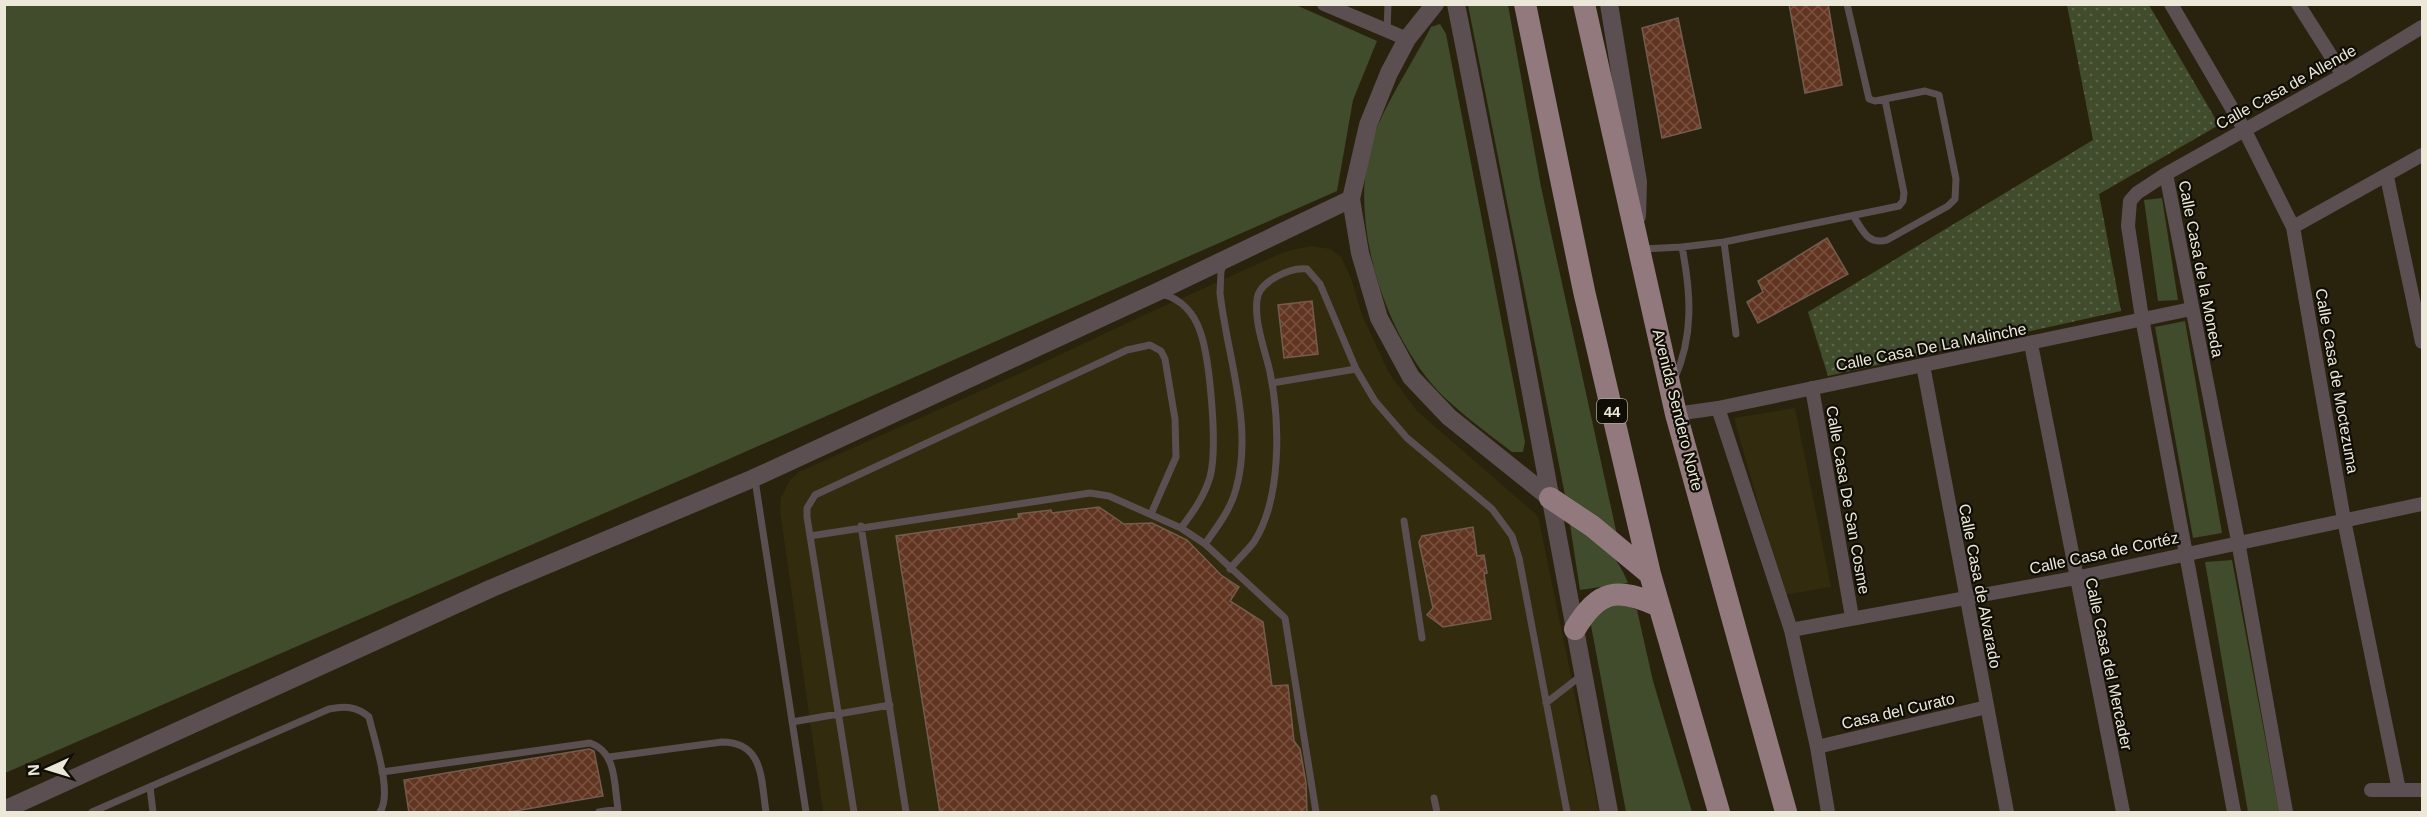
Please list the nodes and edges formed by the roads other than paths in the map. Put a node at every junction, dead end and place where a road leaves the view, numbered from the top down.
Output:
1 (1324, 4) edge
2 (1388, 4) edge
3 (1435, 4) edge
4 (1456, 4) edge
5 (1525, 4) edge
6 (1584, 4) edge
7 (1609, 4) edge
8 (1847, 4) edge
9 (2171, 4) edge
10 (2298, 4) edge
11 (2422, 27) edge
12 (1387, 31) junction
13 (1407, 39) junction
14 (2343, 75) junction
15 (1885, 100) junction
16 (2244, 129) junction
17 (2422, 155) edge
18 (2166, 174) junction
19 (2387, 177) junction
20 (1351, 199) junction
21 (1854, 217) junction
22 (2293, 227) junction
23 (1725, 242) junction
24 (1638, 245) junction
25 (1682, 247) junction
26 (1230, 257) junction
27 (1157, 292) junction
28 (2191, 309) junction
29 (2142, 318) junction
30 (1736, 334) dead end
31 (2422, 342) edge
32 (2031, 344) junction
33 (1923, 365) junction
34 (1356, 369) junction
35 (1272, 383) junction
36 (1671, 388) junction
37 (1812, 388) junction
38 (1718, 408) junction
39 (1676, 414) junction
40 (754, 478) junction
41 (1550, 498) junction
42 (2422, 504) edge
43 (1151, 514) junction
44 (2344, 520) junction
45 (1404, 521) dead end
46 (861, 526) junction
47 (1181, 528) junction
48 (810, 536) junction
49 (2238, 541) junction
50 (1205, 544) junction
51 (2186, 553) junction
52 (1230, 569) junction
53 (1650, 574) junction
54 (2075, 578) junction
55 (1965, 598) junction
56 (1659, 606) junction
57 (1852, 617) junction
58 (1575, 628) junction
59 (1791, 630) junction
60 (1422, 638) dead end
61 (1584, 674) junction
62 (1546, 703) junction
63 (890, 705) junction
64 (1987, 707) junction
65 (840, 714) junction
66 (792, 722) junction
67 (1816, 747) junction
68 (609, 757) junction
69 (382, 772) junction
70 (150, 787) junction
71 (2371, 790) dead end
72 (2398, 790) junction
73 (2422, 790) edge
74 (1434, 798) dead end
75 (4, 810) edge
76 (92, 813) edge
77 (153, 813) edge
78 (380, 813) edge
79 (599, 813) edge
80 (766, 813) edge
81 (806, 813) edge
82 (854, 813) edge
83 (906, 813) edge
84 (1316, 813) edge
85 (1437, 813) edge
86 (1567, 813) edge
87 (1609, 813) edge
88 (1719, 813) edge
89 (1786, 813) edge
90 (1828, 813) edge
91 (2007, 813) edge
92 (2123, 813) edge
93 (2234, 813) edge
94 (2286, 813) edge

1 - 12 street
2 - 12 lane
3 - 13 street
4 - 41 street
5 - 53 main road, 44
6 - 24 main road, Avenida Sendero Norte
7 - 24 street
8 - 15 lane
9 - 16 street, Calle Casa de Moctezuma
10 - 14 street
11 - 14 street, Calle Casa de Allende
12 - 13 street
13 - 20 street
14 - 16 street, Calle Casa de Allende
15 - 21 lane
15 - 21 lane
16 - 18 street, Calle Casa de Allende
16 - 22 street, Calle Casa de Moctezuma
17 - 19 street
18 - 28 street, Calle Casa de la Moneda
18 - 29 street, Calle Casa de la Moneda
19 - 22 street
19 - 31 street
20 - 26 street
20 - 41 street
21 - 23 lane
22 - 44 street, Calle Casa de Moctezuma
23 - 25 lane
23 - 30 lane
24 - 25 lane
24 - 36 main road, Avenida Sendero Norte
25 - 36 lane
26 - 27 street
26 - 50 lane
27 - 40 street
27 - 47 lane
28 - 29 street, Calle Casa De La Malinche
28 - 49 street, Calle Casa de la Moneda
29 - 32 street, Calle Casa De La Malinche
29 - 51 street, Calle Casa de la Moneda
32 - 33 street, Calle Casa De La Malinche
32 - 54 street, Calle Casa del Mercader
33 - 37 street, Calle Casa De La Malinche
33 - 55 street, Calle Casa de Alvarado
34 - 35 lane
34 - 35 lane
34 - 62 lane
35 - 52 lane
36 - 39 main road, Avenida Sendero Norte
37 - 38 street, Calle Casa De La Malinche
37 - 57 street, Calle Casa De San Cosme
38 - 39 street, Calle Casa De La Malinche
38 - 59 street
39 - 89 main road, Avenida Sendero Norte
40 - 66 lane
40 - 75 street
41 - 53 main road
41 - 58 street
42 - 44 street, Calle Casa de Cortéz
43 - 46 lane
43 - 47 lane
43 - 48 lane
44 - 49 street, Calle Casa de Cortéz
44 - 72 street, Calle Casa de Moctezuma
45 - 60 lane
46 - 48 lane
46 - 63 lane
47 - 50 lane
48 - 65 lane
49 - 51 street, Calle Casa de Cortéz
49 - 94 street, Calle Casa de la Moneda
50 - 52 lane
51 - 54 street, Calle Casa de Cortéz
51 - 93 street, Calle Casa de la Moneda
52 - 84 lane
53 - 56 main road, 44
54 - 55 street, Calle Casa de Cortéz
54 - 92 street, Calle Casa del Mercader
55 - 57 street, Calle Casa de Cortéz
55 - 64 street, Calle Casa de Alvarado
56 - 58 main road
56 - 88 main road, 44
57 - 59 street, Calle Casa de Cortéz
58 - 61 street
59 - 67 street
61 - 62 lane
61 - 87 street
62 - 86 lane
63 - 65 lane
63 - 83 lane
64 - 67 street, Casa del Curato
64 - 91 street, Calle Casa de Alvarado
65 - 66 lane
65 - 82 lane
66 - 81 lane
67 - 90 street
68 - 69 lane
68 - 79 lane
68 - 80 lane
69 - 70 lane
69 - 78 lane
70 - 76 lane
70 - 77 lane
71 - 72 street
72 - 73 street
74 - 85 lane

